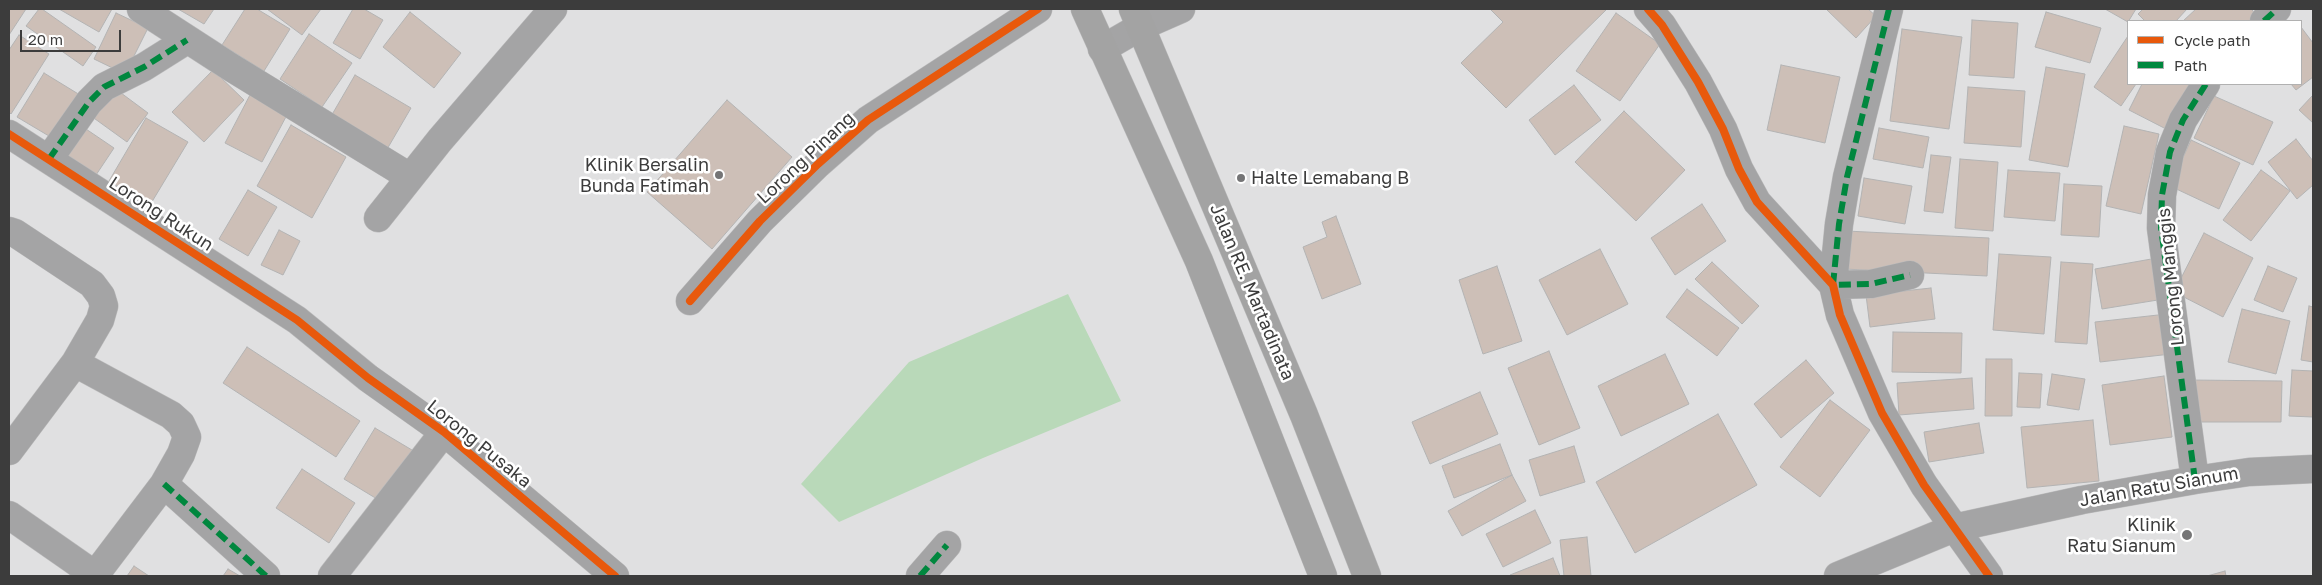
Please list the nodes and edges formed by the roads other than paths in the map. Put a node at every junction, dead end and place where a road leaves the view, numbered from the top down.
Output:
1 (140, 9) edge
2 (554, 9) edge
3 (1038, 9) edge
4 (1085, 9) edge
5 (1181, 9) edge
6 (1648, 9) edge
7 (1889, 9) edge
8 (2278, 9) edge
9 (1136, 18) edge
10 (2265, 20) edge
11 (187, 40) junction
12 (1102, 48) junction
13 (2205, 85) edge
14 (9, 134) edge
15 (48, 159) junction
16 (410, 177) junction
17 (378, 218) dead end
18 (9, 231) edge
19 (1910, 275) dead end
20 (1833, 285) junction
21 (690, 301) dead end
22 (297, 320) joint
23 (74, 363) junction
24 (444, 432) junction
25 (9, 451) edge
26 (2313, 469) edge
27 (2195, 480) junction
28 (164, 484) junction
29 (9, 515) edge
30 (1954, 528) junction
31 (947, 545) dead end
32 (95, 575) edge
33 (266, 576) edge
34 (332, 576) edge
35 (615, 576) edge
36 (920, 576) edge
37 (1324, 576) edge
38 (1367, 576) edge
39 (1838, 576) edge
40 (1989, 576) edge

1 - 11 street
2 - 16 street
3 - 21 street, Lorong Pinang
4 - 12 highway
5 - 9 street
6 - 20 street
7 - 20 street
8 - 10 street
9 - 12 street
9 - 38 highway, Jalan RE. Martadinata
11 - 15 street
11 - 16 street
12 - 37 highway
13 - 27 street, Lorong Manggis
14 - 15 street, Lorong Rukun
15 - 22 street, Lorong Rukun
16 - 17 street
18 - 23 street
19 - 20 street
20 - 30 street
22 - 24 street, Lorong Pusaka
23 - 25 street
23 - 28 street
24 - 34 street
24 - 35 street, Lorong Pusaka
26 - 27 street, Jalan Ratu Sianum
27 - 30 street, Jalan Ratu Sianum
28 - 32 street
28 - 33 street
29 - 32 street
30 - 39 street, Jalan Ratu Sianum
30 - 40 street
31 - 36 street

